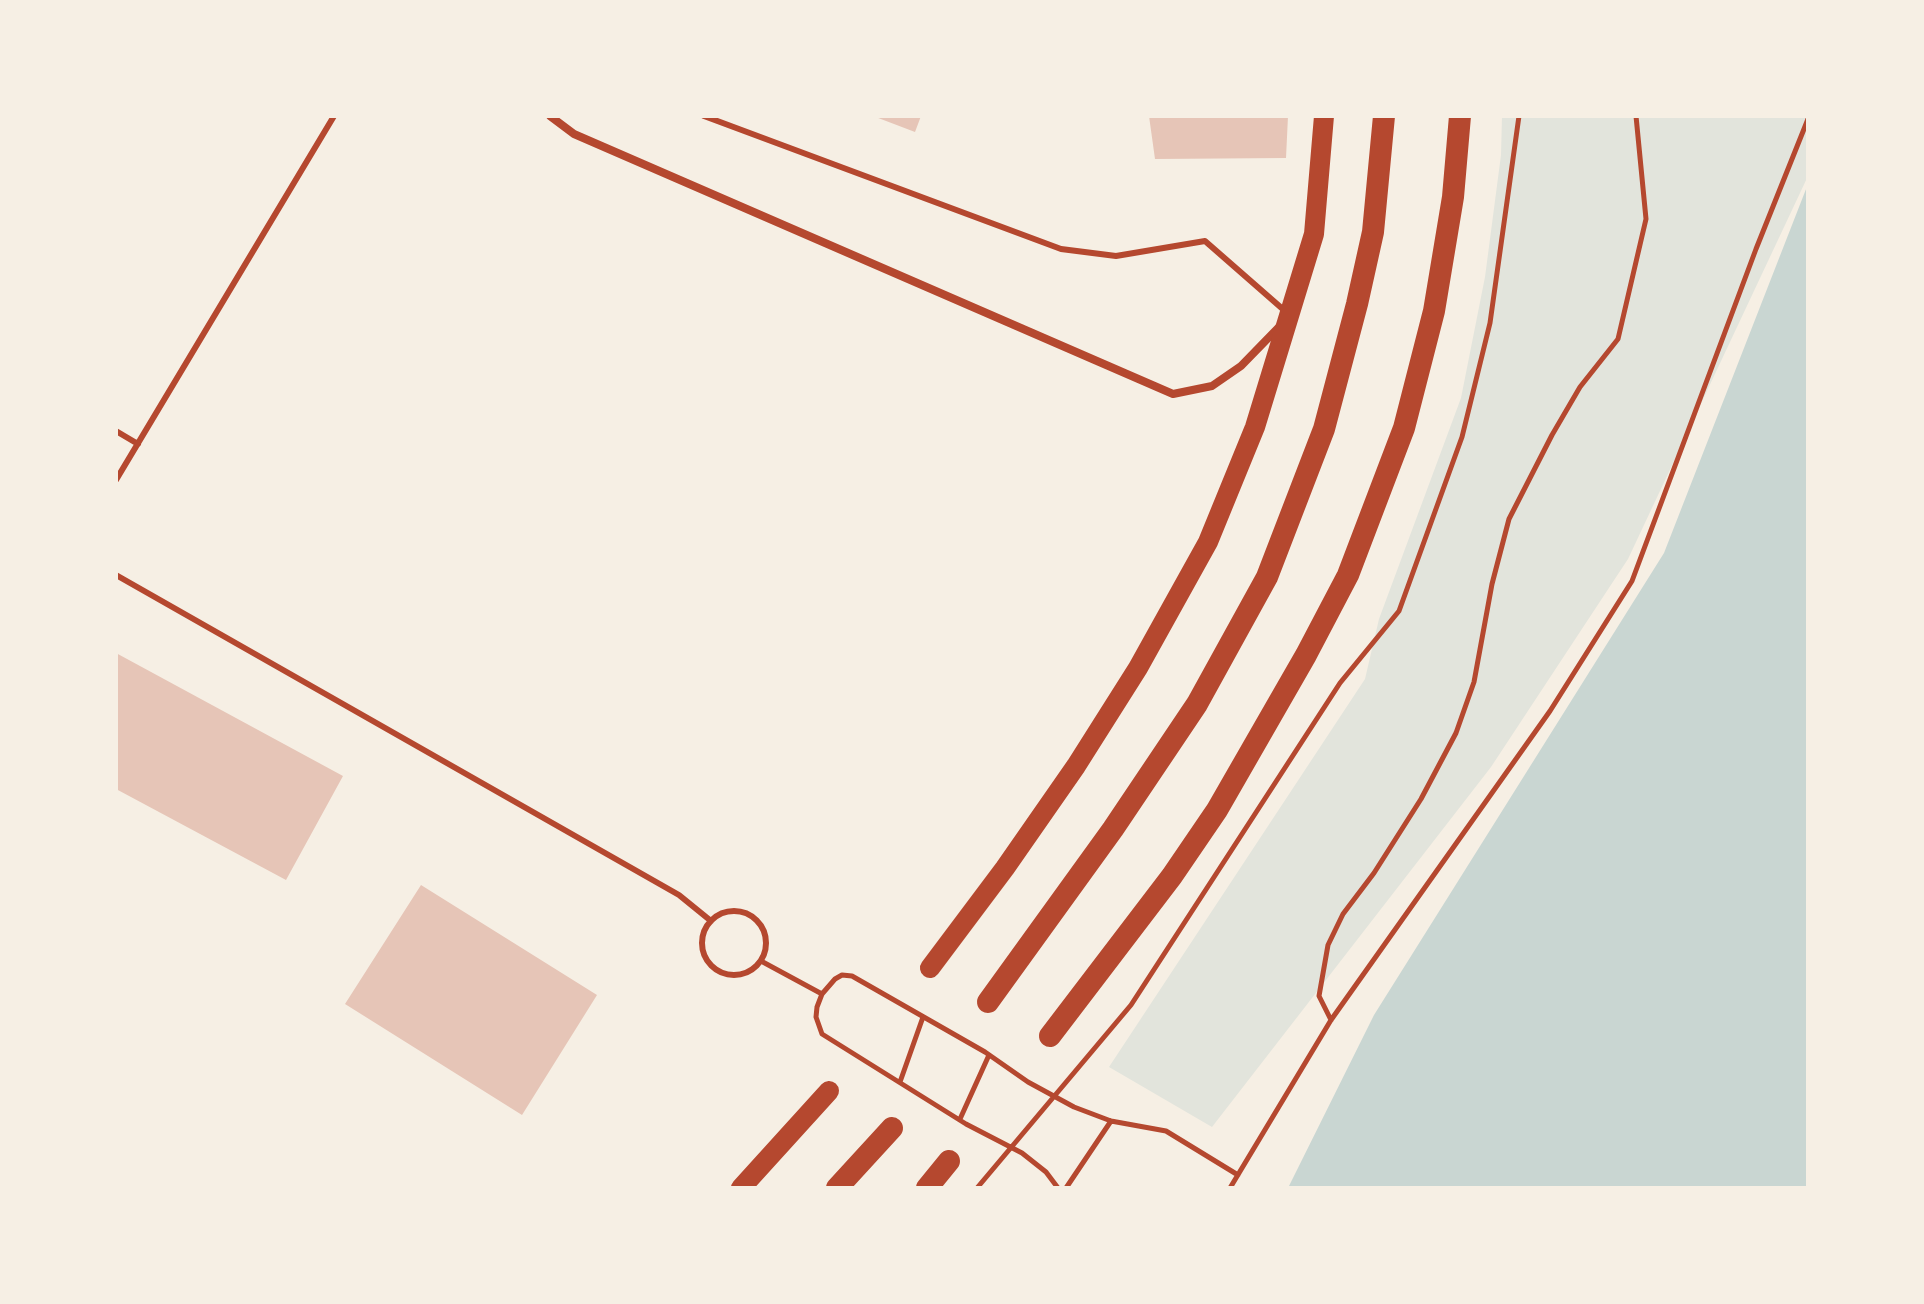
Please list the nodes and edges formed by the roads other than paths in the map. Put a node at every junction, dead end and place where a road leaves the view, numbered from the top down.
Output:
1 (334, 116) edge
2 (550, 116) edge
3 (704, 116) edge
4 (1324, 116) edge
5 (1384, 116) edge
6 (1460, 116) edge
7 (1291, 315) junction
8 (116, 431) edge
9 (138, 444) junction
10 (116, 480) edge
11 (116, 575) edge
12 (711, 921) junction
13 (930, 968) dead end
14 (988, 1002) dead end
15 (1050, 1036) dead end
16 (829, 1091) dead end
17 (892, 1128) dead end
18 (949, 1161) dead end
19 (741, 1188) edge
20 (837, 1188) edge
21 (927, 1188) edge

1 - 9 lane
2 - 7 street
3 - 7 lane
4 - 7 main road
5 - 14 highway
6 - 15 highway
7 - 13 main road
8 - 9 lane
9 - 10 lane
11 - 12 lane
12 - 12 lane
16 - 19 main road
17 - 20 highway
18 - 21 highway

